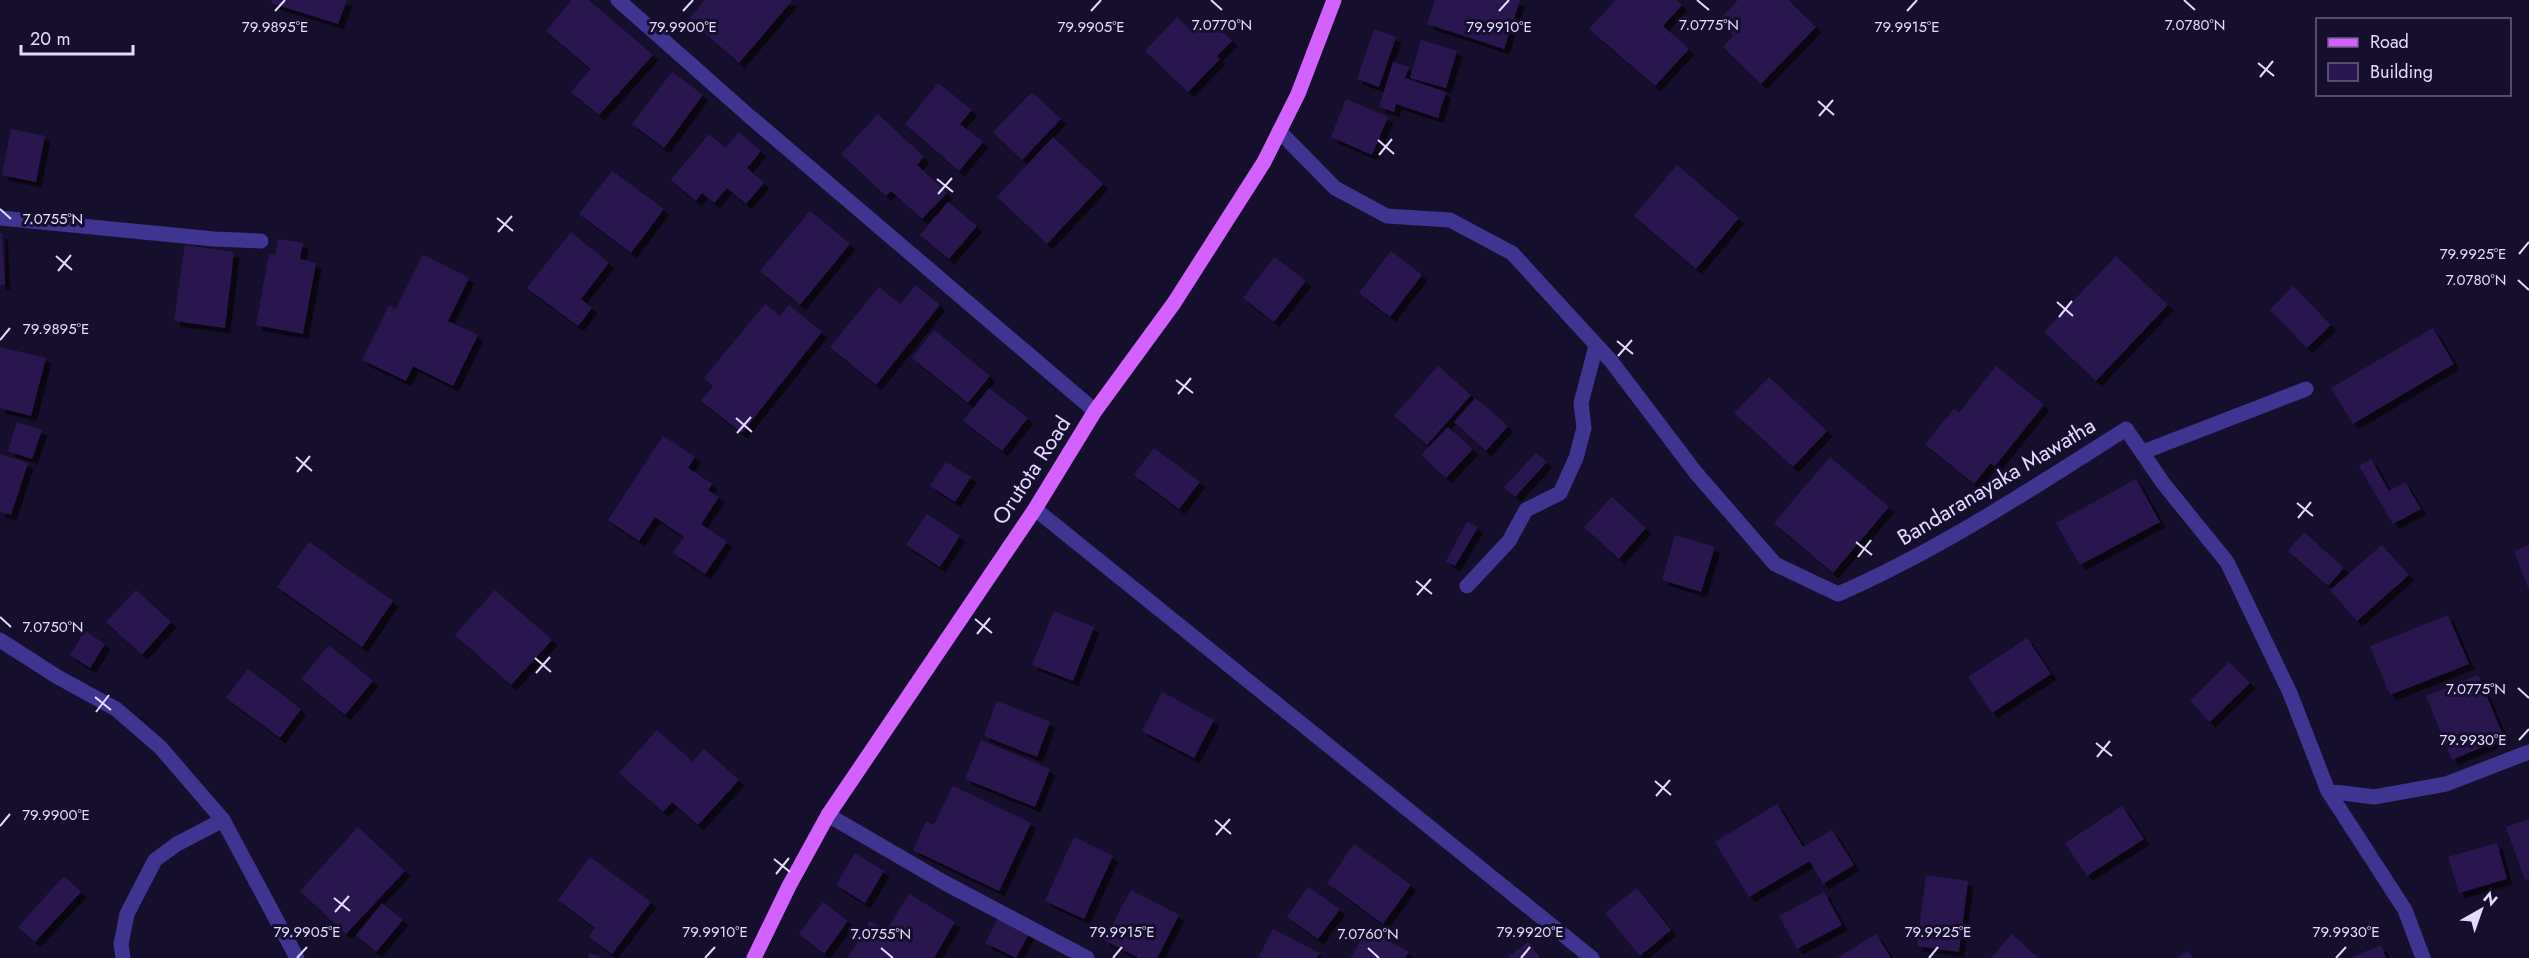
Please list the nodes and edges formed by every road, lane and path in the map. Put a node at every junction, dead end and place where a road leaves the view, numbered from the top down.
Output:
1 (618, 0) edge
2 (1334, 0) edge
3 (1279, 131) junction
4 (0, 218) edge
5 (261, 241) dead end
6 (1596, 346) junction
7 (2306, 389) dead end
8 (1095, 411) junction
9 (2143, 452) junction
10 (1035, 509) junction
11 (1467, 586) dead end
12 (0, 640) edge
13 (2529, 752) edge
14 (2328, 791) junction
15 (828, 815) junction
16 (223, 820) junction
17 (123, 958) edge
18 (297, 958) edge
19 (754, 958) edge
20 (1087, 958) edge
21 (1592, 958) edge
22 (2423, 958) edge

1 - 8 street
2 - 3 main road, Orutota Road
3 - 6 street, Bandaranayaka Mawatha
3 - 8 main road, Orutota Road
4 - 5 street
6 - 9 street, Bandaranayaka Mawatha
6 - 11 street
7 - 9 street
8 - 10 main road, Orutota Road
9 - 14 street, Bandaranayaka Mawatha
10 - 15 main road, Orutota Road
10 - 21 street
12 - 16 street
13 - 14 street
14 - 22 street, Bandaranayaka Mawatha
15 - 19 main road, Orutota Road
15 - 20 street
16 - 17 street
16 - 18 street

